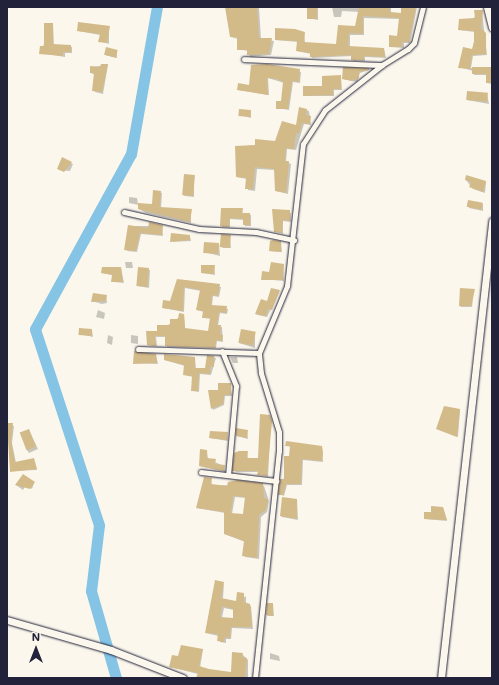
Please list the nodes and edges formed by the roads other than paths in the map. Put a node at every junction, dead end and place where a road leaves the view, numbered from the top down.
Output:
1 (423, 7) edge
2 (487, 7) edge
3 (492, 27) edge
4 (244, 59) dead end
5 (382, 65) junction
6 (124, 212) dead end
7 (492, 221) edge
8 (294, 240) junction
9 (138, 349) dead end
10 (222, 351) junction
11 (259, 353) junction
12 (201, 472) dead end
13 (228, 476) junction
14 (276, 481) junction
15 (7, 620) edge
16 (183, 678) edge
17 (255, 678) edge
18 (441, 678) edge

1 - 5 street
2 - 3 street
4 - 5 street
5 - 8 street
6 - 8 street
7 - 18 street
8 - 11 street
9 - 10 street
10 - 11 street
10 - 13 street
11 - 14 street
12 - 13 street
13 - 14 street
14 - 17 street
15 - 16 street

